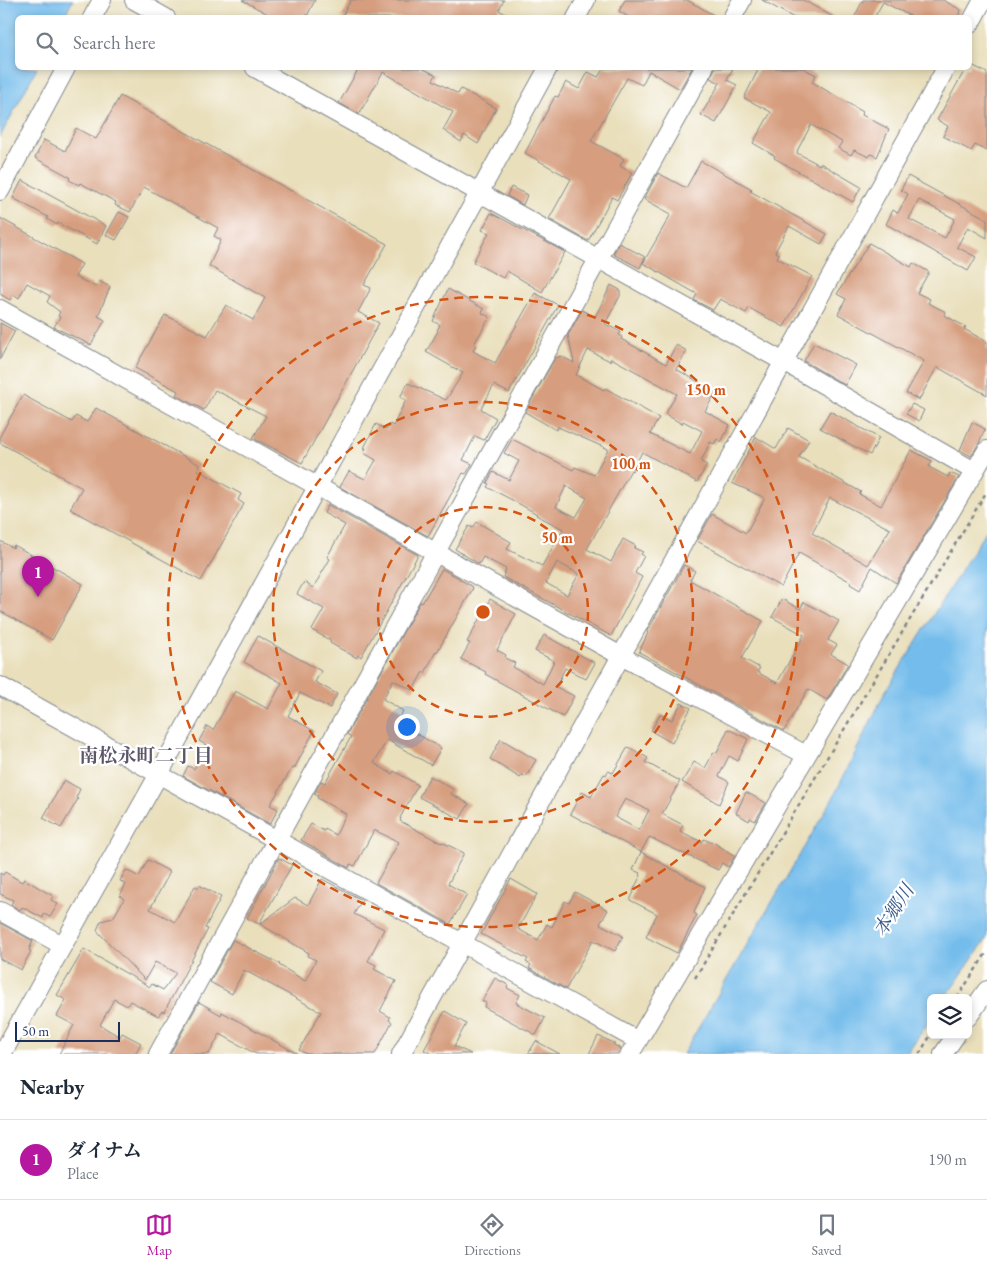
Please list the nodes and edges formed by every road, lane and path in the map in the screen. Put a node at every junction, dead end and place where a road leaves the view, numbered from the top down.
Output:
1 (102, 0) edge
2 (134, 0) edge
3 (586, 0) edge
4 (742, 0) edge
5 (983, 0) edge
6 (94, 15) edge
7 (161, 15) edge
8 (578, 15) edge
9 (734, 15) edge
10 (972, 20) edge
11 (65, 70) edge
12 (259, 70) edge
13 (547, 70) edge
14 (703, 70) edge
15 (945, 70) edge
16 (0, 190) edge
17 (479, 193) junction
18 (599, 258) junction
19 (0, 309) edge
20 (784, 362) junction
21 (987, 450) edge
22 (974, 471) junction
23 (317, 486) junction
24 (987, 491) edge
25 (436, 552) junction
26 (621, 656) junction
27 (0, 686) edge
28 (806, 755) junction
29 (159, 774) junction
30 (276, 840) junction
31 (0, 911) edge
32 (462, 943) junction
33 (62, 945) junction
34 (987, 952) edge
35 (690, 986) dead end
36 (987, 990) edge
37 (959, 994) edge
38 (972, 1011) edge
39 (928, 1039) edge
40 (953, 1039) edge
41 (634, 1048) edge
42 (2, 1054) edge
43 (158, 1054) edge
44 (400, 1054) edge
45 (919, 1054) edge
46 (943, 1054) edge

1 - 6 street
2 - 7 street
3 - 8 street
4 - 9 street
5 - 10 street
11 - 16 street
12 - 17 street
13 - 17 street
14 - 18 street
15 - 20 street
17 - 18 street
17 - 23 street
18 - 20 street
18 - 25 street
19 - 23 street
20 - 22 street
20 - 26 street
21 - 22 street
22 - 28 street
23 - 25 street
23 - 29 street
24 - 35 path
25 - 26 street
25 - 30 street
26 - 28 street
26 - 32 street
27 - 29 street
28 - 41 street
29 - 30 street
29 - 33 street
30 - 32 street
30 - 43 street
31 - 33 street
32 - 41 street
32 - 44 street
33 - 42 street
34 - 37 path
36 - 38 street
39 - 45 path
40 - 46 street

